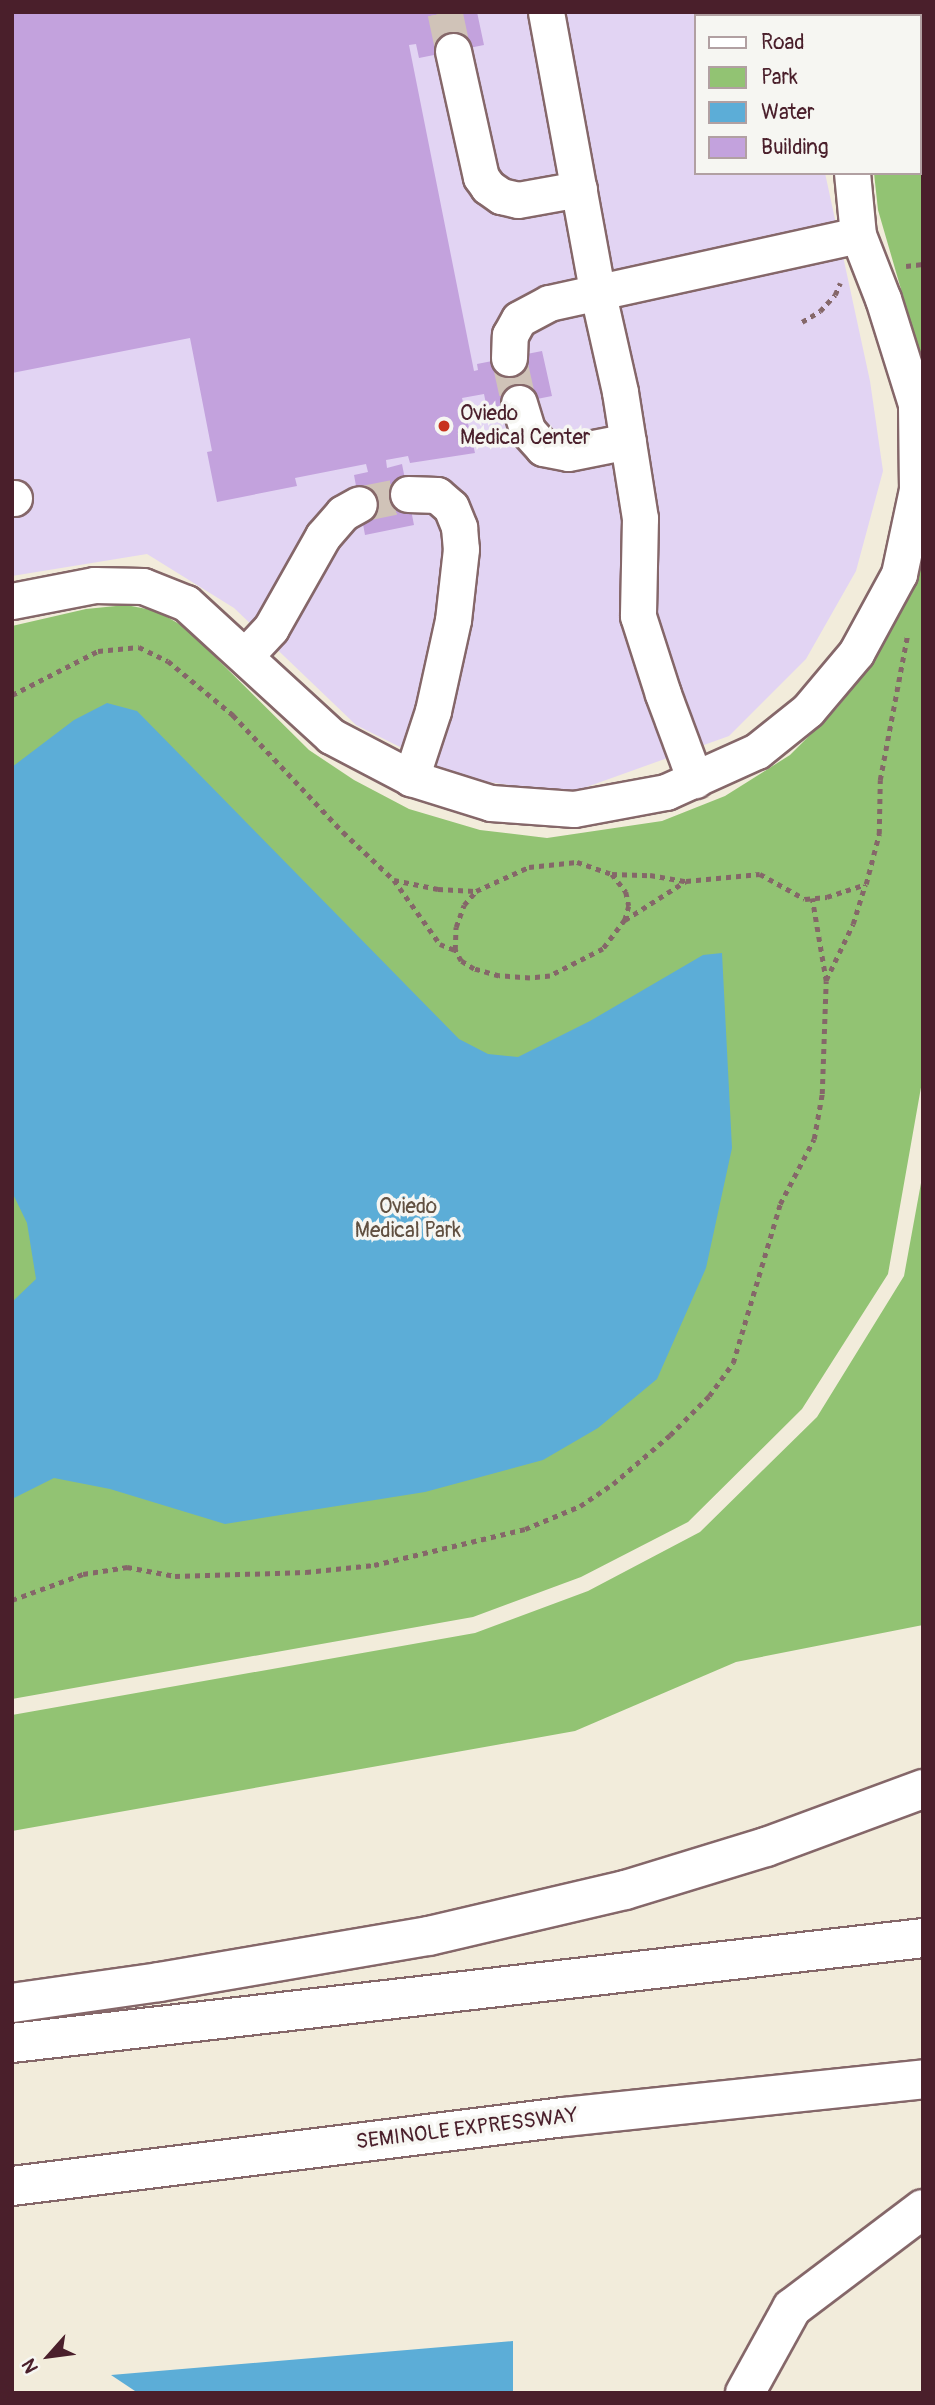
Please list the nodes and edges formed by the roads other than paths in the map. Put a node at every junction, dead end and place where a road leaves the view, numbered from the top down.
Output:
1 (546, 12) edge
2 (453, 51) tunnel mouth
3 (852, 175) edge
4 (579, 189) junction
5 (858, 235) junction
6 (598, 295) junction
7 (509, 358) tunnel mouth
8 (519, 402) tunnel mouth
9 (628, 441) junction
10 (408, 494) tunnel mouth
11 (359, 504) tunnel mouth
12 (12, 601) edge
13 (245, 656) junction
14 (411, 778) junction
15 (695, 779) junction
16 (923, 1788) edge
17 (923, 1938) edge
18 (12, 2003) edge
19 (12, 2043) edge
20 (923, 2079) edge
21 (12, 2186) edge
22 (923, 2209) edge
23 (745, 2393) edge

1 - 4 street
2 - 4 street
3 - 5 street
4 - 6 street
5 - 6 street
5 - 15 street
6 - 7 street
6 - 9 street
8 - 9 street
9 - 15 street
10 - 14 street
11 - 13 street
12 - 13 street
13 - 14 street
14 - 15 street
16 - 18 highway
17 - 19 highway
20 - 21 highway, SEMINOLE EXPRESSWAY
22 - 23 highway

